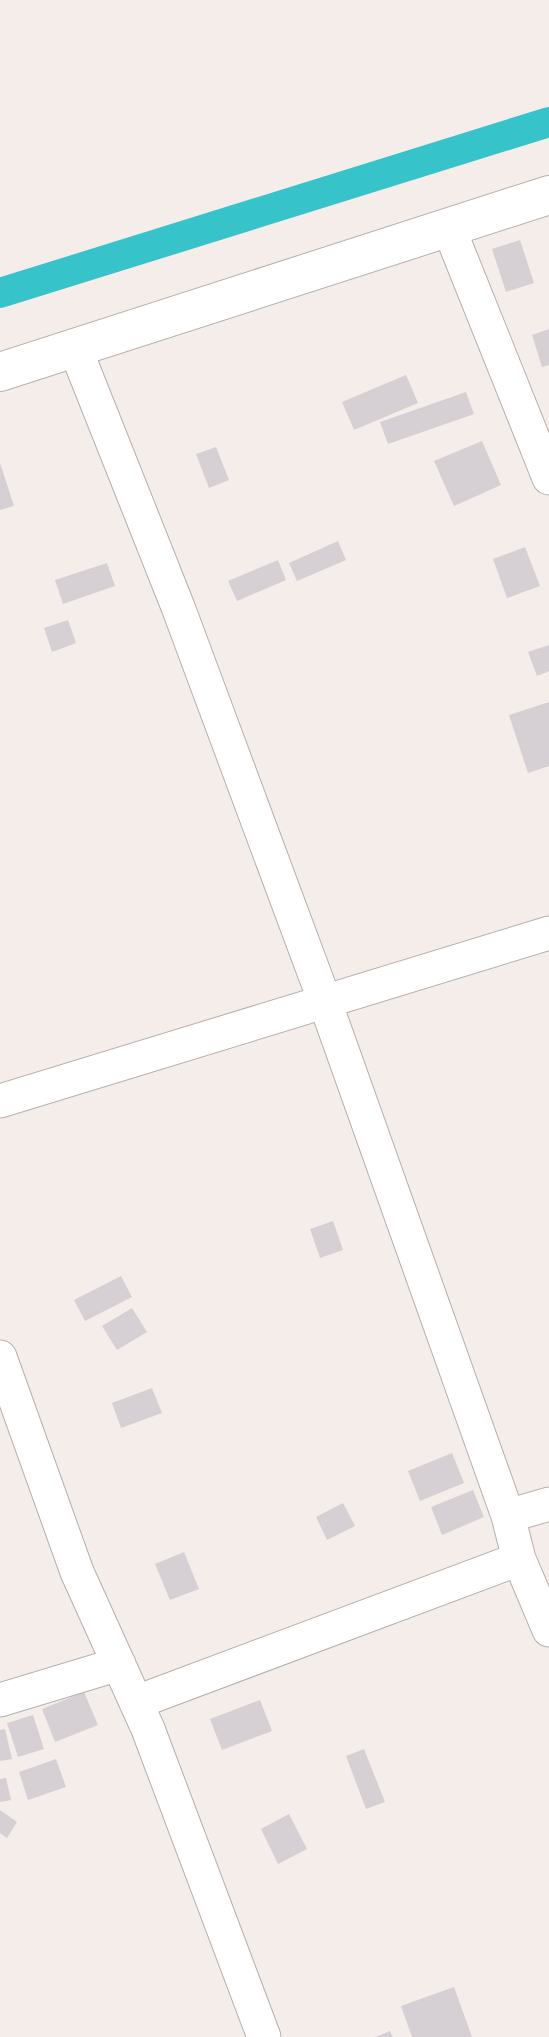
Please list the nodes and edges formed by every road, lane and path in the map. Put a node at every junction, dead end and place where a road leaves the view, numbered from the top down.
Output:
1 (549, 195) edge
2 (448, 226) junction
3 (75, 348) junction
4 (0, 372) edge
5 (549, 478) edge
6 (549, 933) edge
7 (326, 1002) junction
8 (0, 1101) edge
9 (0, 1357) edge
10 (549, 1504) edge
11 (508, 1516) junction
12 (519, 1559) junction
13 (549, 1630) edge
14 (119, 1664) junction
15 (0, 1700) edge
16 (137, 1702) junction
17 (264, 2037) edge

1 - 2 street
2 - 3 street
2 - 5 street
3 - 4 street
3 - 7 street
6 - 7 street
7 - 8 street
7 - 11 street
9 - 14 street
10 - 11 street
11 - 12 street
12 - 13 street
12 - 16 street
14 - 15 street
14 - 16 street
16 - 17 street

